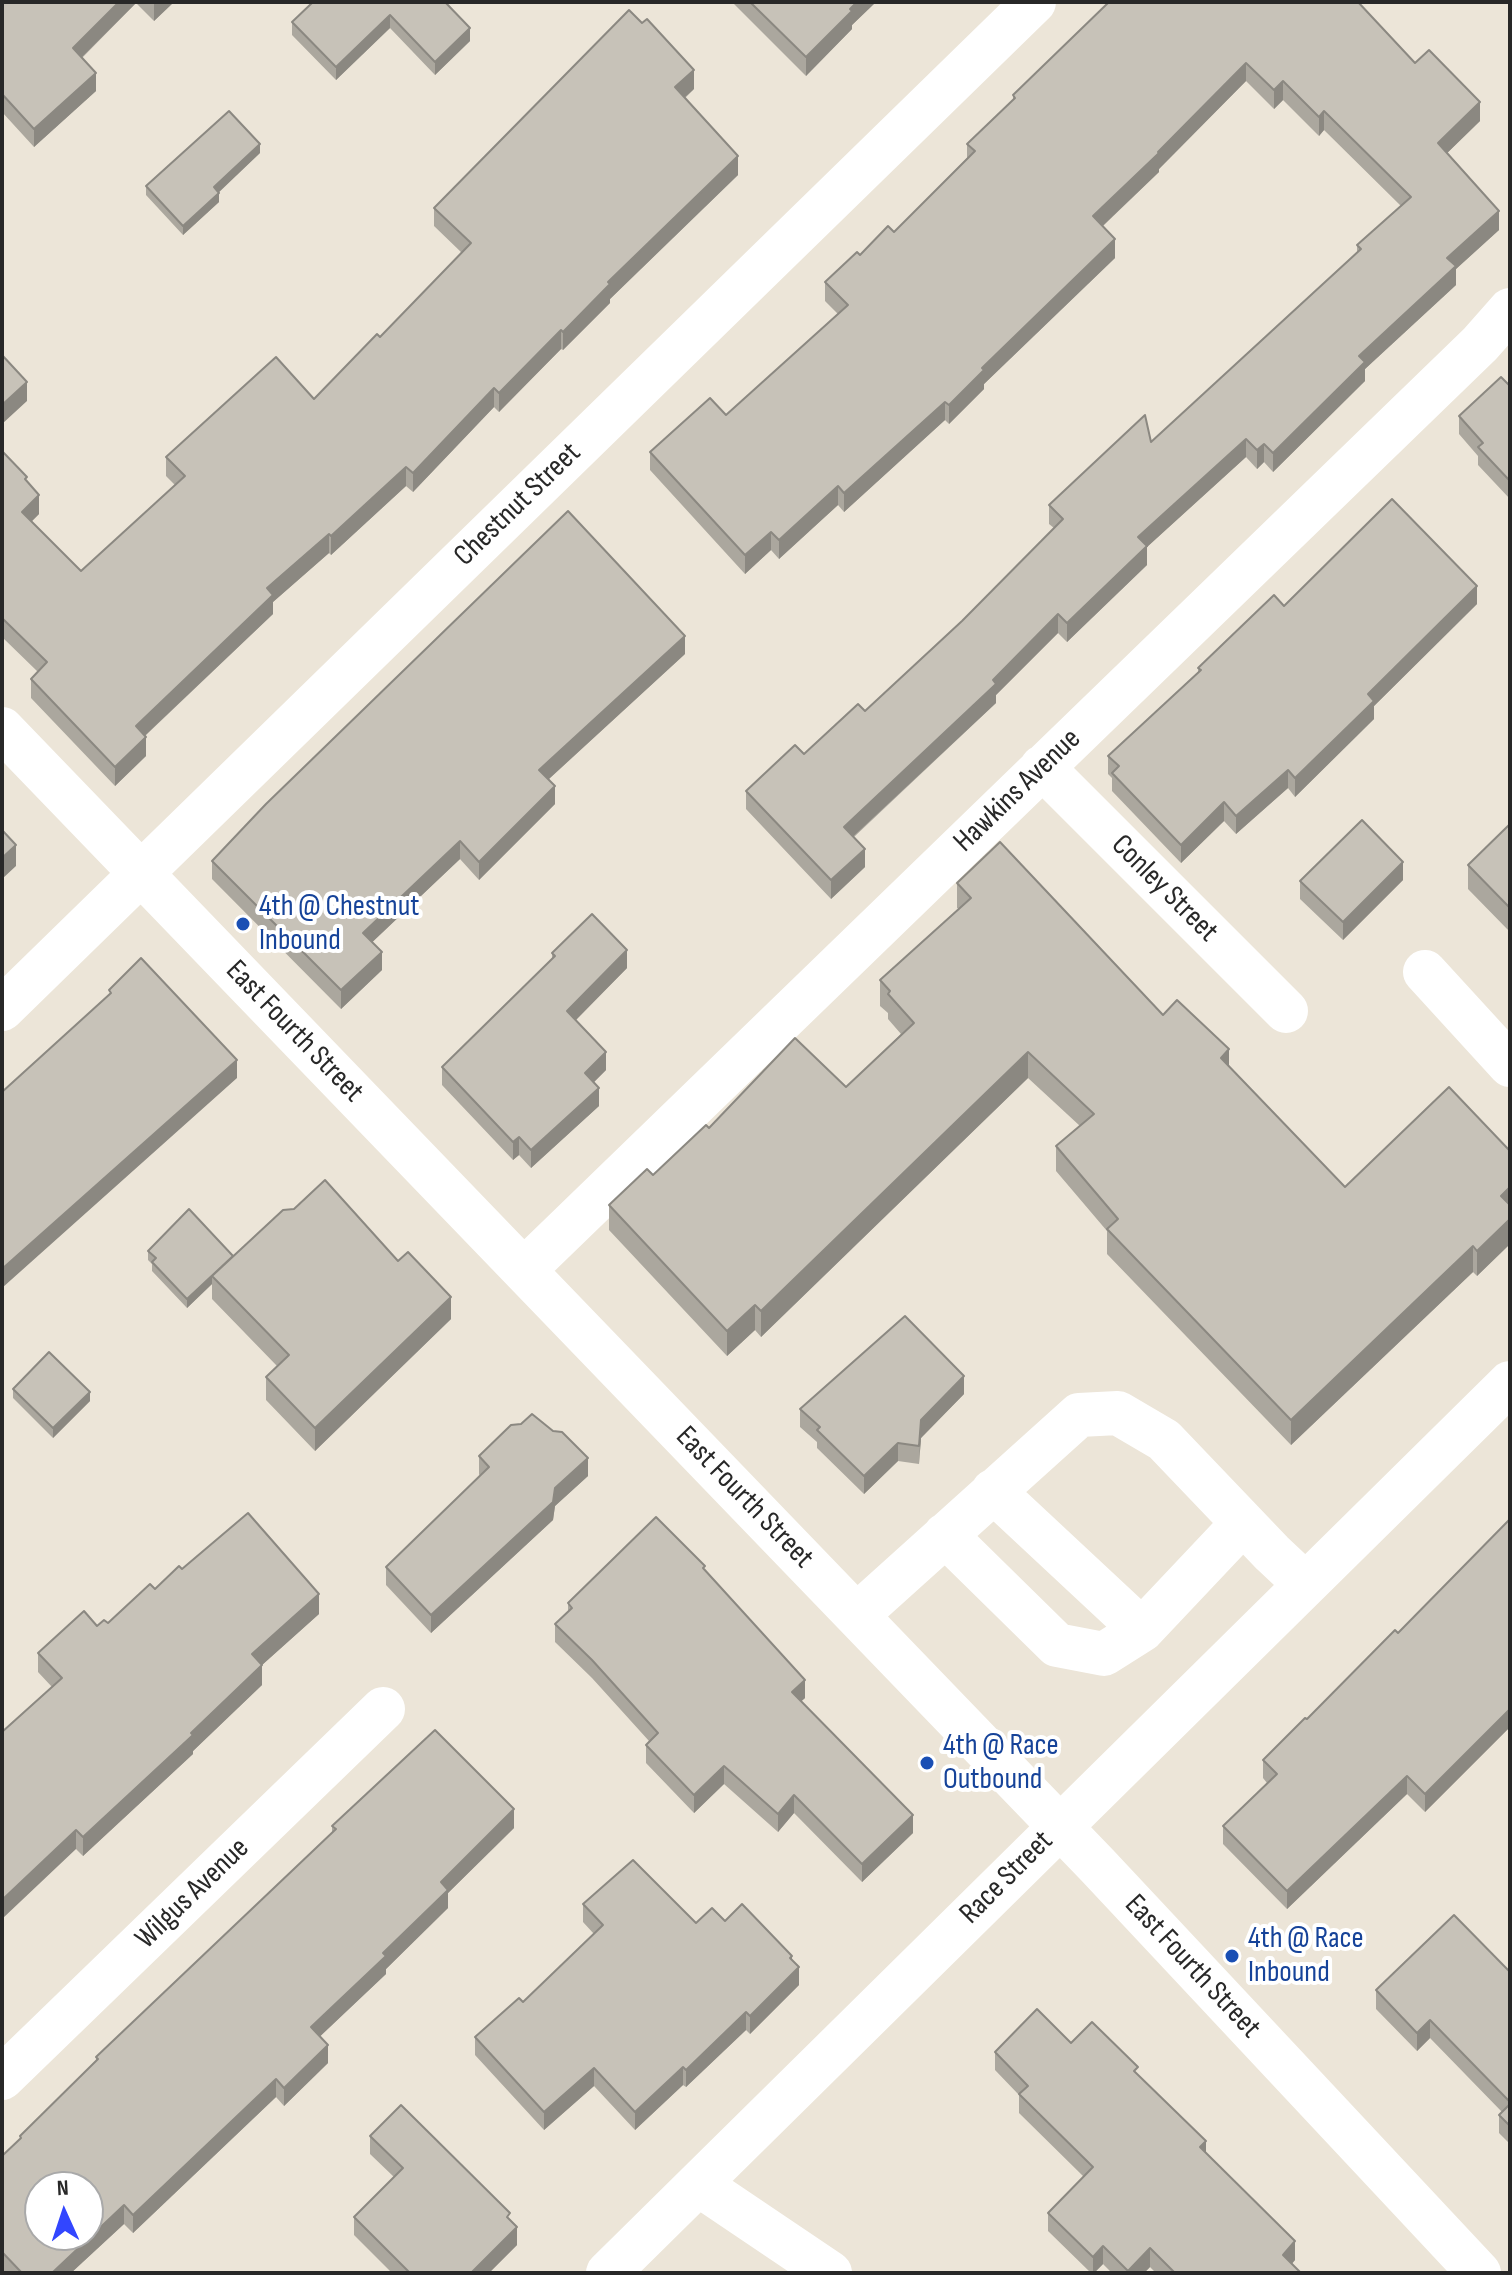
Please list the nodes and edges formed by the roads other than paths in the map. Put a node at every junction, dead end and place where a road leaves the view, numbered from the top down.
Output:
1 (1034, 2) edge
2 (1510, 310) edge
3 (2, 729) edge
4 (1042, 767) junction
5 (140, 873) junction
6 (1425, 972) dead end
7 (2, 1009) edge
8 (1286, 1011) dead end
9 (1510, 1065) edge
10 (524, 1270) junction
11 (1510, 1383) edge
12 (993, 1491) junction
13 (1243, 1523) junction
14 (945, 1535) junction
15 (1305, 1584) junction
16 (857, 1615) junction
17 (1142, 1630) junction
18 (383, 1709) dead end
19 (1060, 1826) junction
20 (2, 2078) edge
21 (698, 2184) junction
22 (608, 2273) edge
23 (830, 2273) edge
24 (1479, 2273) edge

1 - 5 street, Chestnut Street
2 - 4 street, Hawkins Avenue
3 - 5 street, East Fourth Street
4 - 8 street, Conley Street
4 - 10 street, Hawkins Avenue
5 - 7 street, Chestnut Street
5 - 10 street, East Fourth Street
6 - 9 street
10 - 16 street, East Fourth Street
11 - 15 street, Race Street
12 - 13 street
12 - 14 street
12 - 17 street
13 - 15 street
13 - 17 street
14 - 16 street
14 - 17 street
15 - 19 street, Race Street
16 - 19 street, East Fourth Street
18 - 20 street, Wilgus Avenue
19 - 21 street, Race Street
19 - 24 street, East Fourth Street
21 - 22 street, Race Street
21 - 23 street

